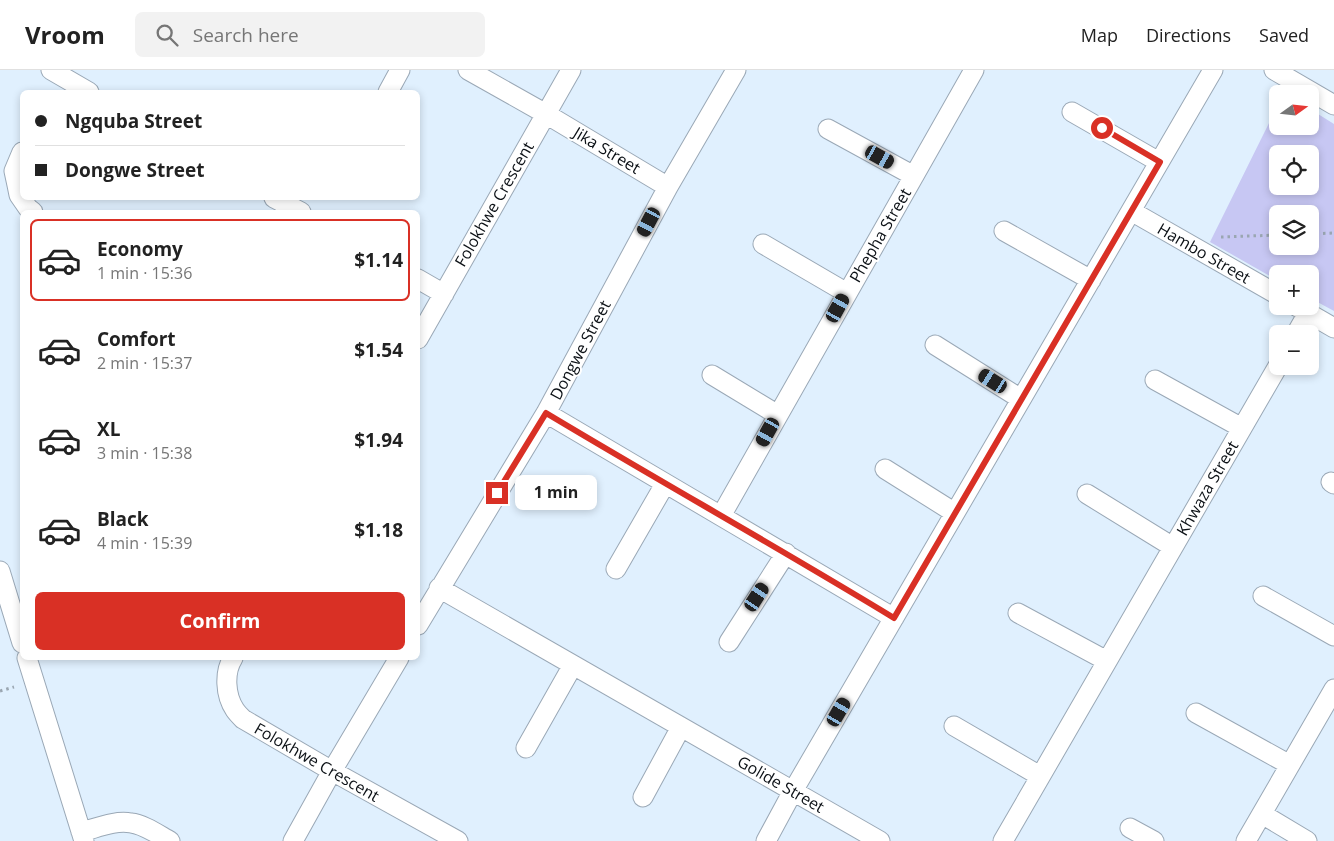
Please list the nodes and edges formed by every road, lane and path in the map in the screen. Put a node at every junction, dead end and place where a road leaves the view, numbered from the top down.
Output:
1 (400, 70) edge
2 (468, 70) edge
3 (571, 70) edge
4 (736, 70) edge
5 (974, 70) edge
6 (1213, 70) edge
7 (1274, 70) edge
8 (58, 80) edge
9 (84, 90) edge
10 (389, 90) edge
11 (1334, 105) edge
12 (1072, 112) dead end
13 (546, 114) junction
14 (828, 129) dead end
15 (20, 157) edge
16 (1160, 162) junction
17 (914, 176) junction
18 (668, 187) junction
19 (20, 196) edge
20 (22, 200) edge
21 (278, 200) edge
22 (30, 210) edge
23 (297, 210) edge
24 (1131, 211) junction
25 (1004, 231) dead end
26 (1334, 233) edge
27 (1319, 234) edge
28 (1269, 235) edge
29 (1218, 237) dead end
30 (762, 244) dead end
31 (420, 280) edge
32 (1091, 280) junction
33 (1269, 290) edge
34 (847, 293) junction
35 (444, 294) junction
36 (1311, 315) edge
37 (1334, 328) edge
38 (420, 336) edge
39 (935, 345) dead end
40 (712, 375) dead end
41 (1273, 375) edge
42 (1156, 380) dead end
43 (1021, 399) junction
44 (546, 413) junction
45 (778, 415) junction
46 (1242, 428) junction
47 (884, 469) dead end
48 (665, 484) junction
49 (1087, 494) dead end
50 (955, 513) junction
51 (721, 516) junction
52 (1173, 547) junction
53 (786, 553) junction
54 (616, 569) dead end
55 (0, 572) edge
56 (439, 588) junction
57 (1263, 596) dead end
58 (1018, 613) dead end
59 (894, 618) junction
60 (420, 621) edge
61 (1334, 636) edge
62 (20, 637) edge
63 (729, 642) dead end
64 (28, 660) edge
65 (232, 660) edge
66 (397, 660) edge
67 (1107, 661) junction
68 (573, 665) junction
69 (1334, 689) edge
70 (1196, 712) dead end
71 (954, 726) dead end
72 (681, 727) junction
73 (526, 748) dead end
74 (1290, 765) junction
75 (332, 771) junction
76 (1040, 776) junction
77 (793, 791) junction
78 (643, 797) dead end
79 (1262, 814) junction
80 (1130, 828) dead end
81 (83, 836) edge
82 (452, 839) edge
83 (170, 841) edge
84 (293, 841) edge
85 (766, 841) edge
86 (880, 841) edge
87 (1003, 841) edge
88 (1154, 841) edge
89 (1246, 841) edge
90 (1307, 841) edge

1 - 10 street
2 - 13 street, Jika Street
3 - 13 street, Folokhwe Crescent
4 - 18 street, Dongwe Street
5 - 17 street, Phepha Street
6 - 16 street
7 - 11 street
8 - 9 street
12 - 16 street
13 - 18 street, Jika Street
13 - 35 street, Folokhwe Crescent
14 - 17 street, Phepha Street
15 - 19 street
16 - 24 street
17 - 34 street, Phepha Street
18 - 44 street, Dongwe Street
20 - 22 street
21 - 23 street
24 - 32 street
24 - 33 street, Hambo Street
25 - 32 street
26 - 27 path
28 - 29 path
30 - 34 street, Phepha Street
31 - 35 street
32 - 43 street
34 - 45 street, Phepha Street
35 - 38 street, Folokhwe Crescent
36 - 37 street
39 - 43 street
40 - 45 street
41 - 46 street, Khwaza Street
42 - 46 street, Khwaza Street
43 - 50 street
44 - 48 street
44 - 56 street, Dongwe Street
45 - 51 street, Phepha Street
46 - 52 street, Khwaza Street
47 - 50 street
48 - 51 street
48 - 54 street
49 - 52 street, Khwaza Street
50 - 59 street
51 - 53 street
52 - 67 street, Khwaza Street
53 - 59 street
53 - 63 street
55 - 62 street
56 - 60 street, Dongwe Street
56 - 68 street, Golide Street
57 - 61 street
58 - 67 street
59 - 77 street
64 - 81 street
65 - 75 street, Folokhwe Crescent
66 - 75 street
67 - 76 street, Khwaza Street
68 - 72 street, Golide Street
68 - 73 street
69 - 74 street
70 - 74 street
71 - 76 street
72 - 77 street, Golide Street
72 - 78 street
74 - 79 street
75 - 82 street, Folokhwe Crescent
75 - 84 street
76 - 87 street, Khwaza Street
77 - 85 street
77 - 86 street, Golide Street
79 - 89 street
79 - 90 street
80 - 88 street
81 - 83 street

